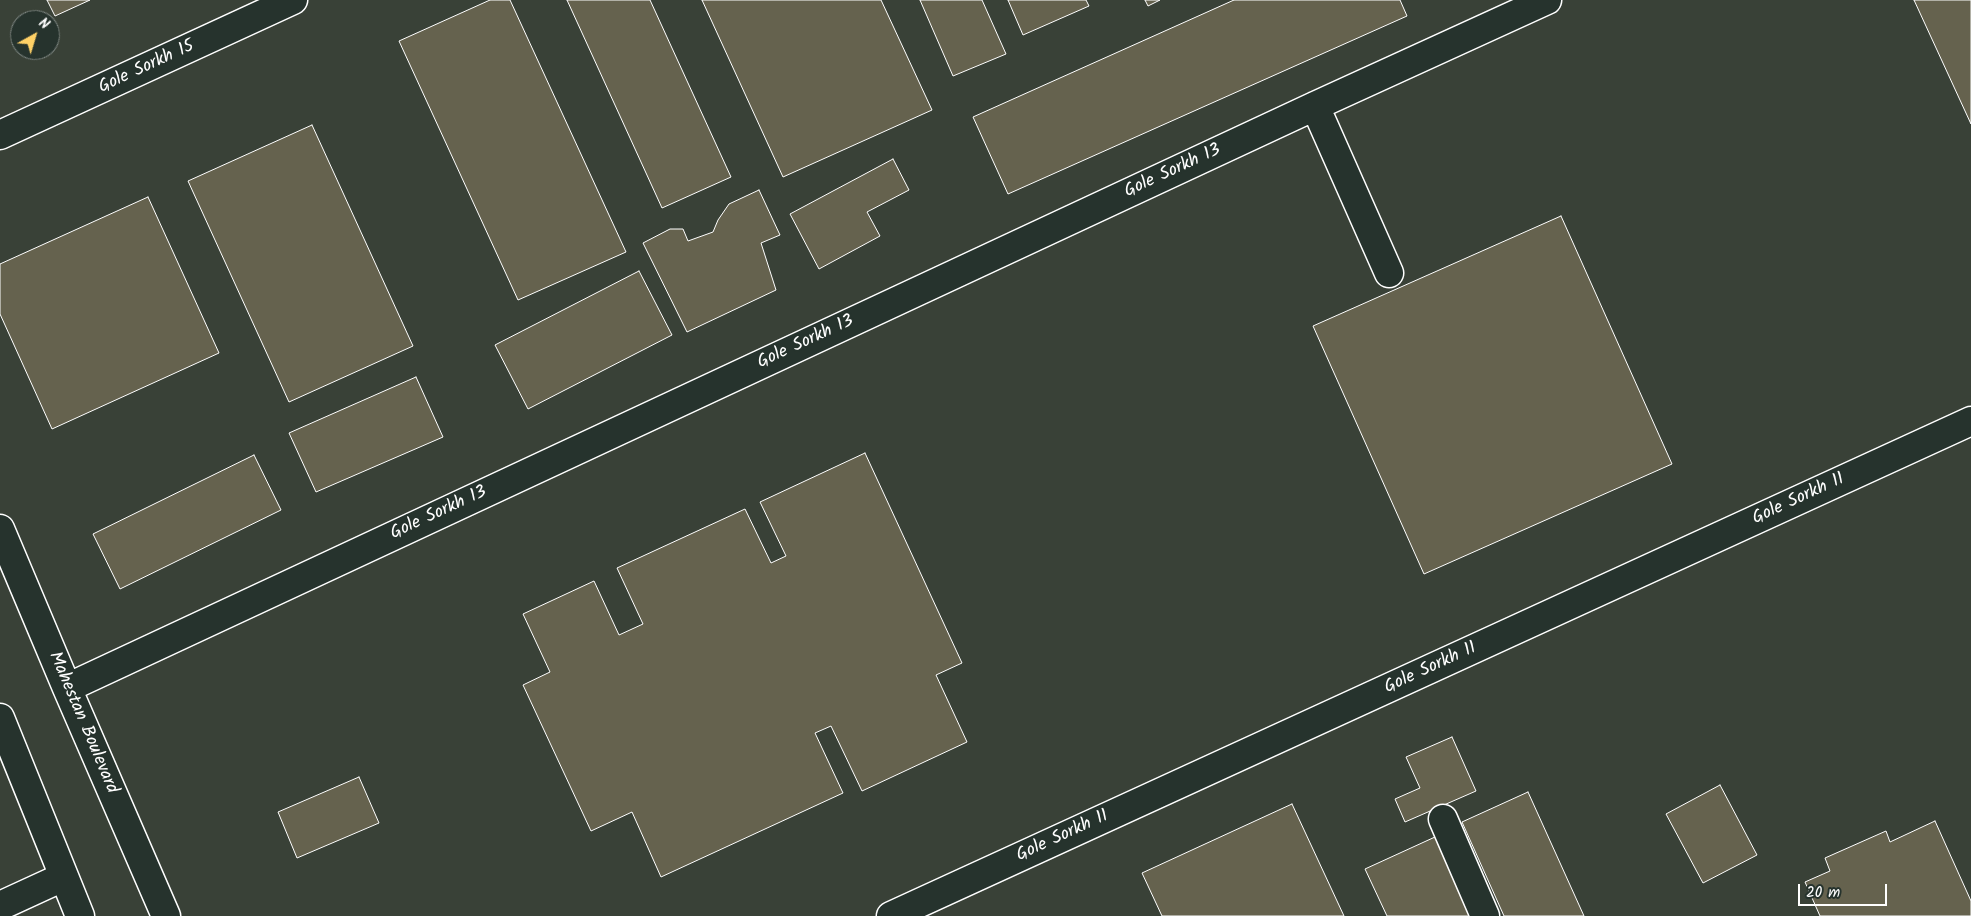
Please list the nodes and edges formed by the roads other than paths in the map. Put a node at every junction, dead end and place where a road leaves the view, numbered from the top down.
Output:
1 (293, 0) edge
2 (1547, 0) edge
3 (1314, 106) junction
4 (0, 135) edge
5 (1389, 273) dead end
6 (1971, 421) edge
7 (0, 529) edge
8 (67, 688) junction
9 (0, 718) edge
10 (1443, 819) dead end
11 (63, 876) junction
12 (0, 906) edge
13 (80, 916) edge
14 (166, 916) edge
15 (891, 916) edge
16 (1485, 916) edge

1 - 4 street, Gole Sorkh 15
2 - 3 street, Gole Sorkh 13
3 - 5 street
3 - 8 street, Gole Sorkh 13
6 - 15 street, Gole Sorkh 11
7 - 8 street, Mahestan Boulevard
8 - 14 street, Mahestan Boulevard
9 - 11 street
10 - 16 street
11 - 12 street
11 - 13 street

